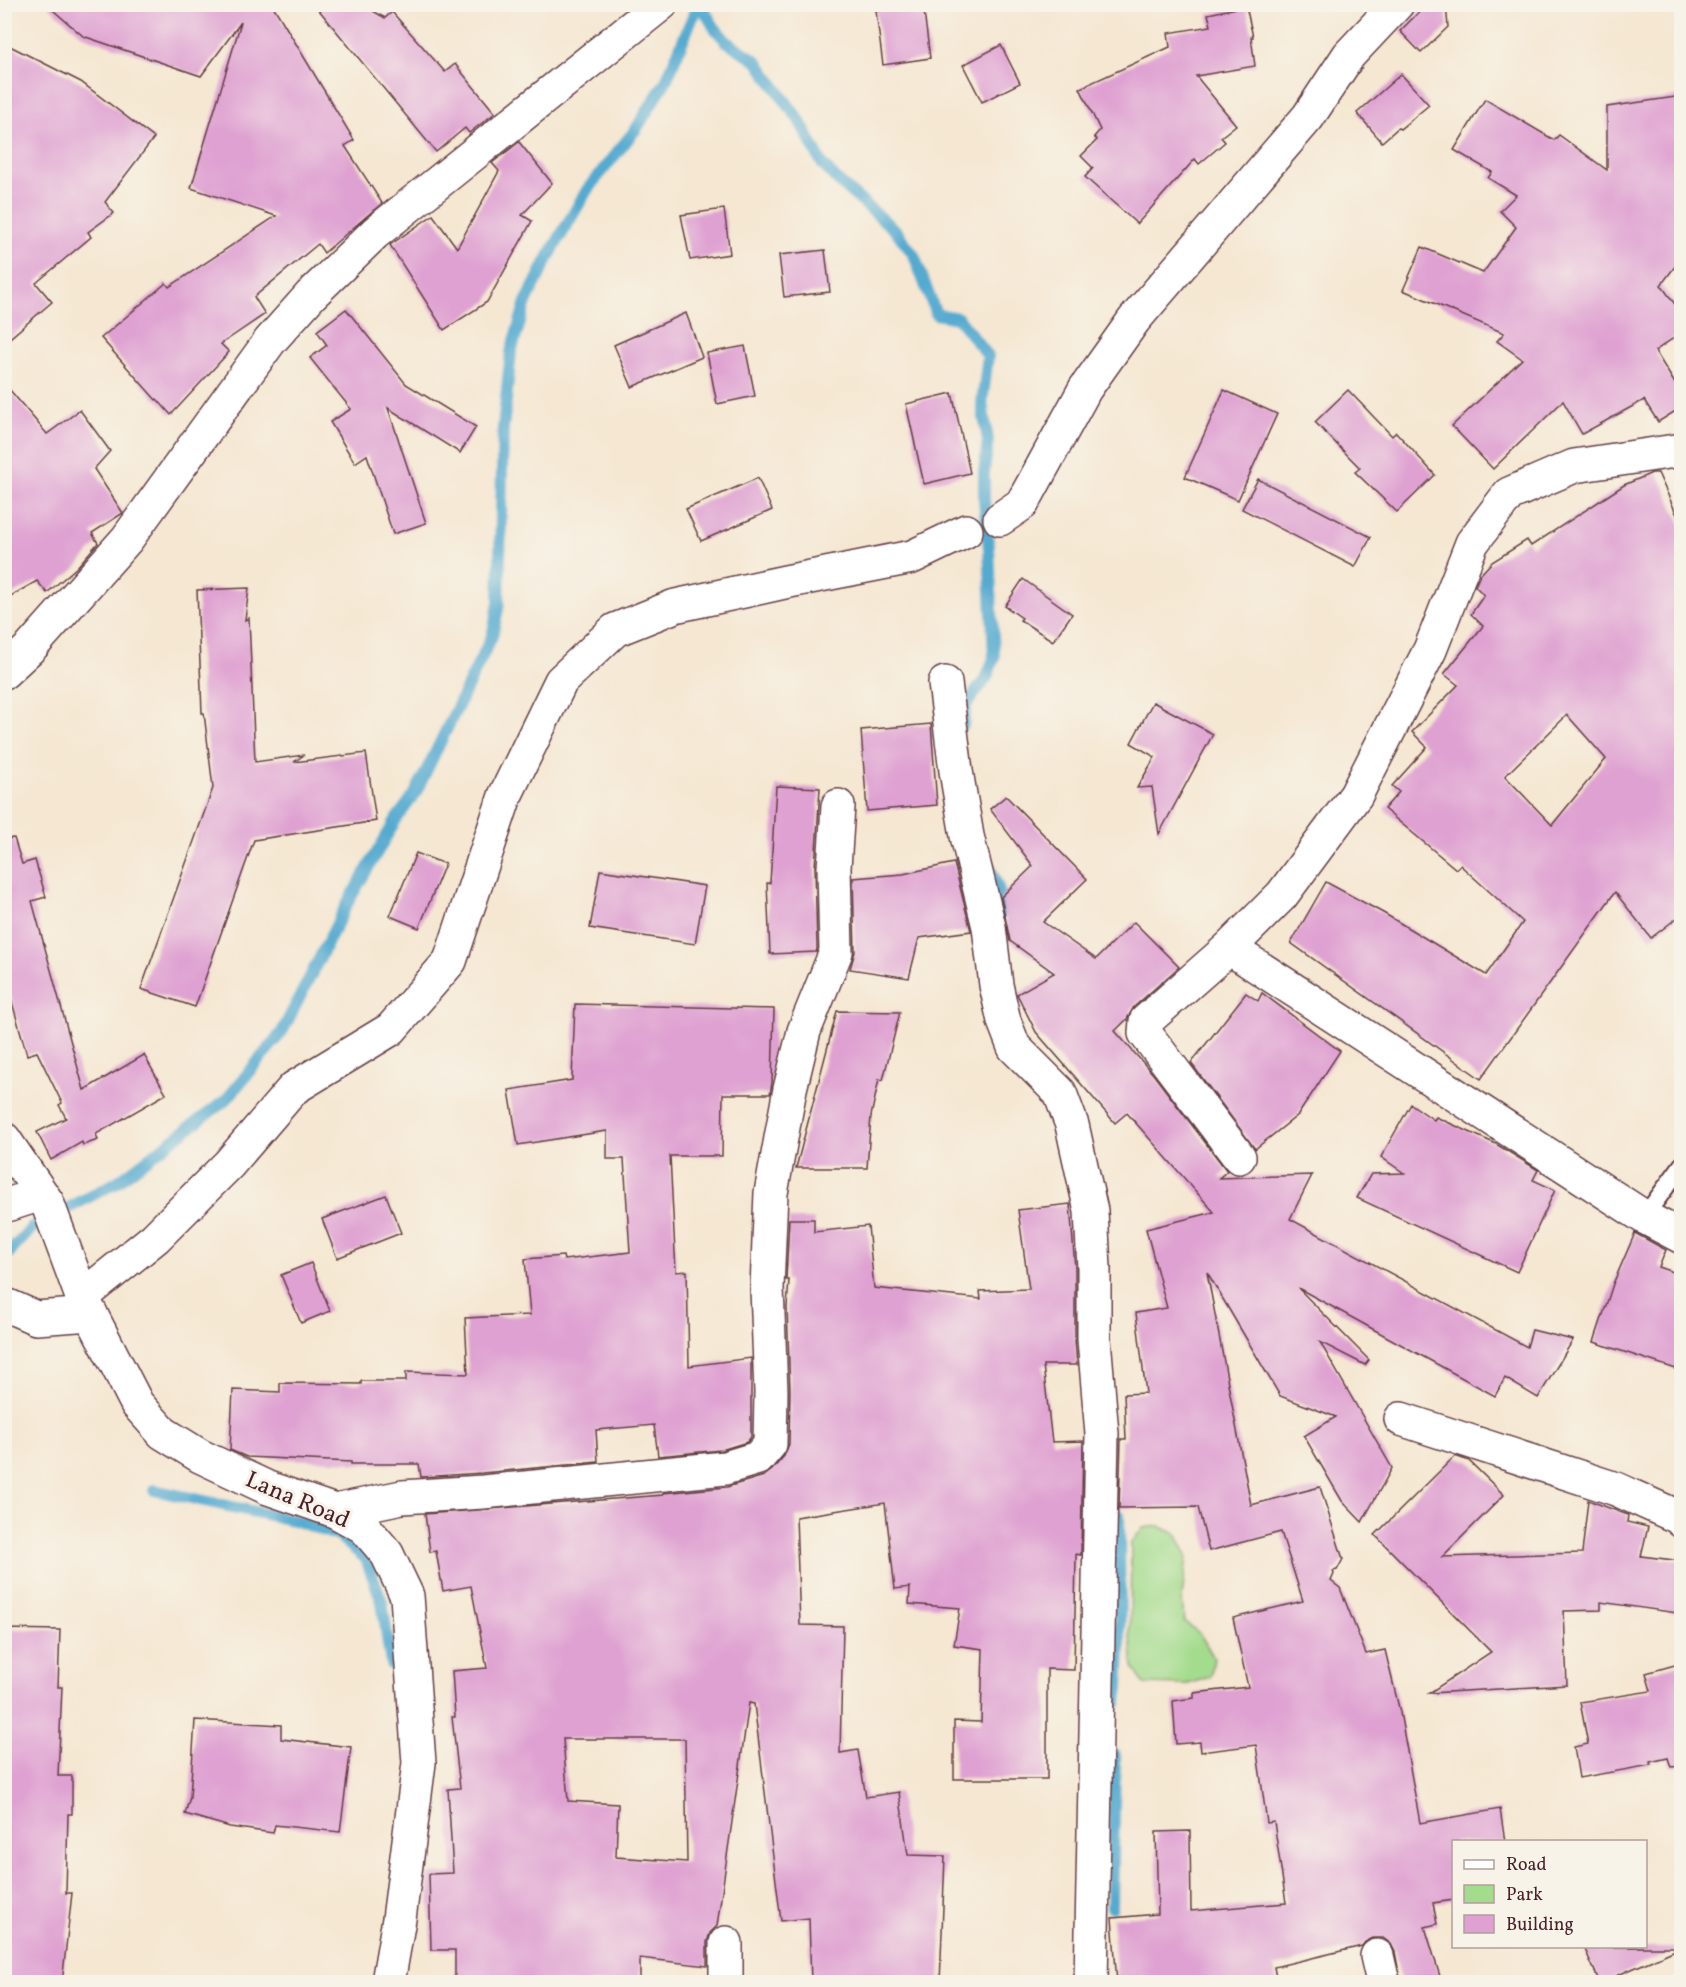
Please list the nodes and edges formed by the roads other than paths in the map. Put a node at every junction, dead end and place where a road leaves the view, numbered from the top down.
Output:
1 (662, 4) edge
2 (1397, 4) edge
3 (1682, 450) edge
4 (1000, 519) dead end
5 (966, 531) dead end
6 (4, 672) edge
7 (945, 683) dead end
8 (838, 806) dead end
9 (1229, 948) junction
10 (4, 1139) edge
11 (1239, 1157) dead end
12 (1682, 1165) edge
13 (44, 1198) junction
14 (4, 1206) edge
15 (1644, 1217) junction
16 (1682, 1237) edge
17 (4, 1304) edge
18 (87, 1305) junction
19 (1401, 1419) dead end
20 (335, 1511) junction
21 (1682, 1521) edge
22 (726, 1943) dead end
23 (388, 1983) edge
24 (726, 1983) edge
25 (1091, 1983) edge

1 - 6 street
2 - 4 street
3 - 9 street
5 - 18 street
7 - 25 street
8 - 20 street
9 - 11 street
9 - 15 street
10 - 13 street, Lana Road
12 - 15 lane
13 - 14 street
13 - 18 street, Lana Road
15 - 16 street
17 - 18 street
18 - 20 street, Lana Road
19 - 21 street
20 - 23 street, Lana Road
22 - 24 street

